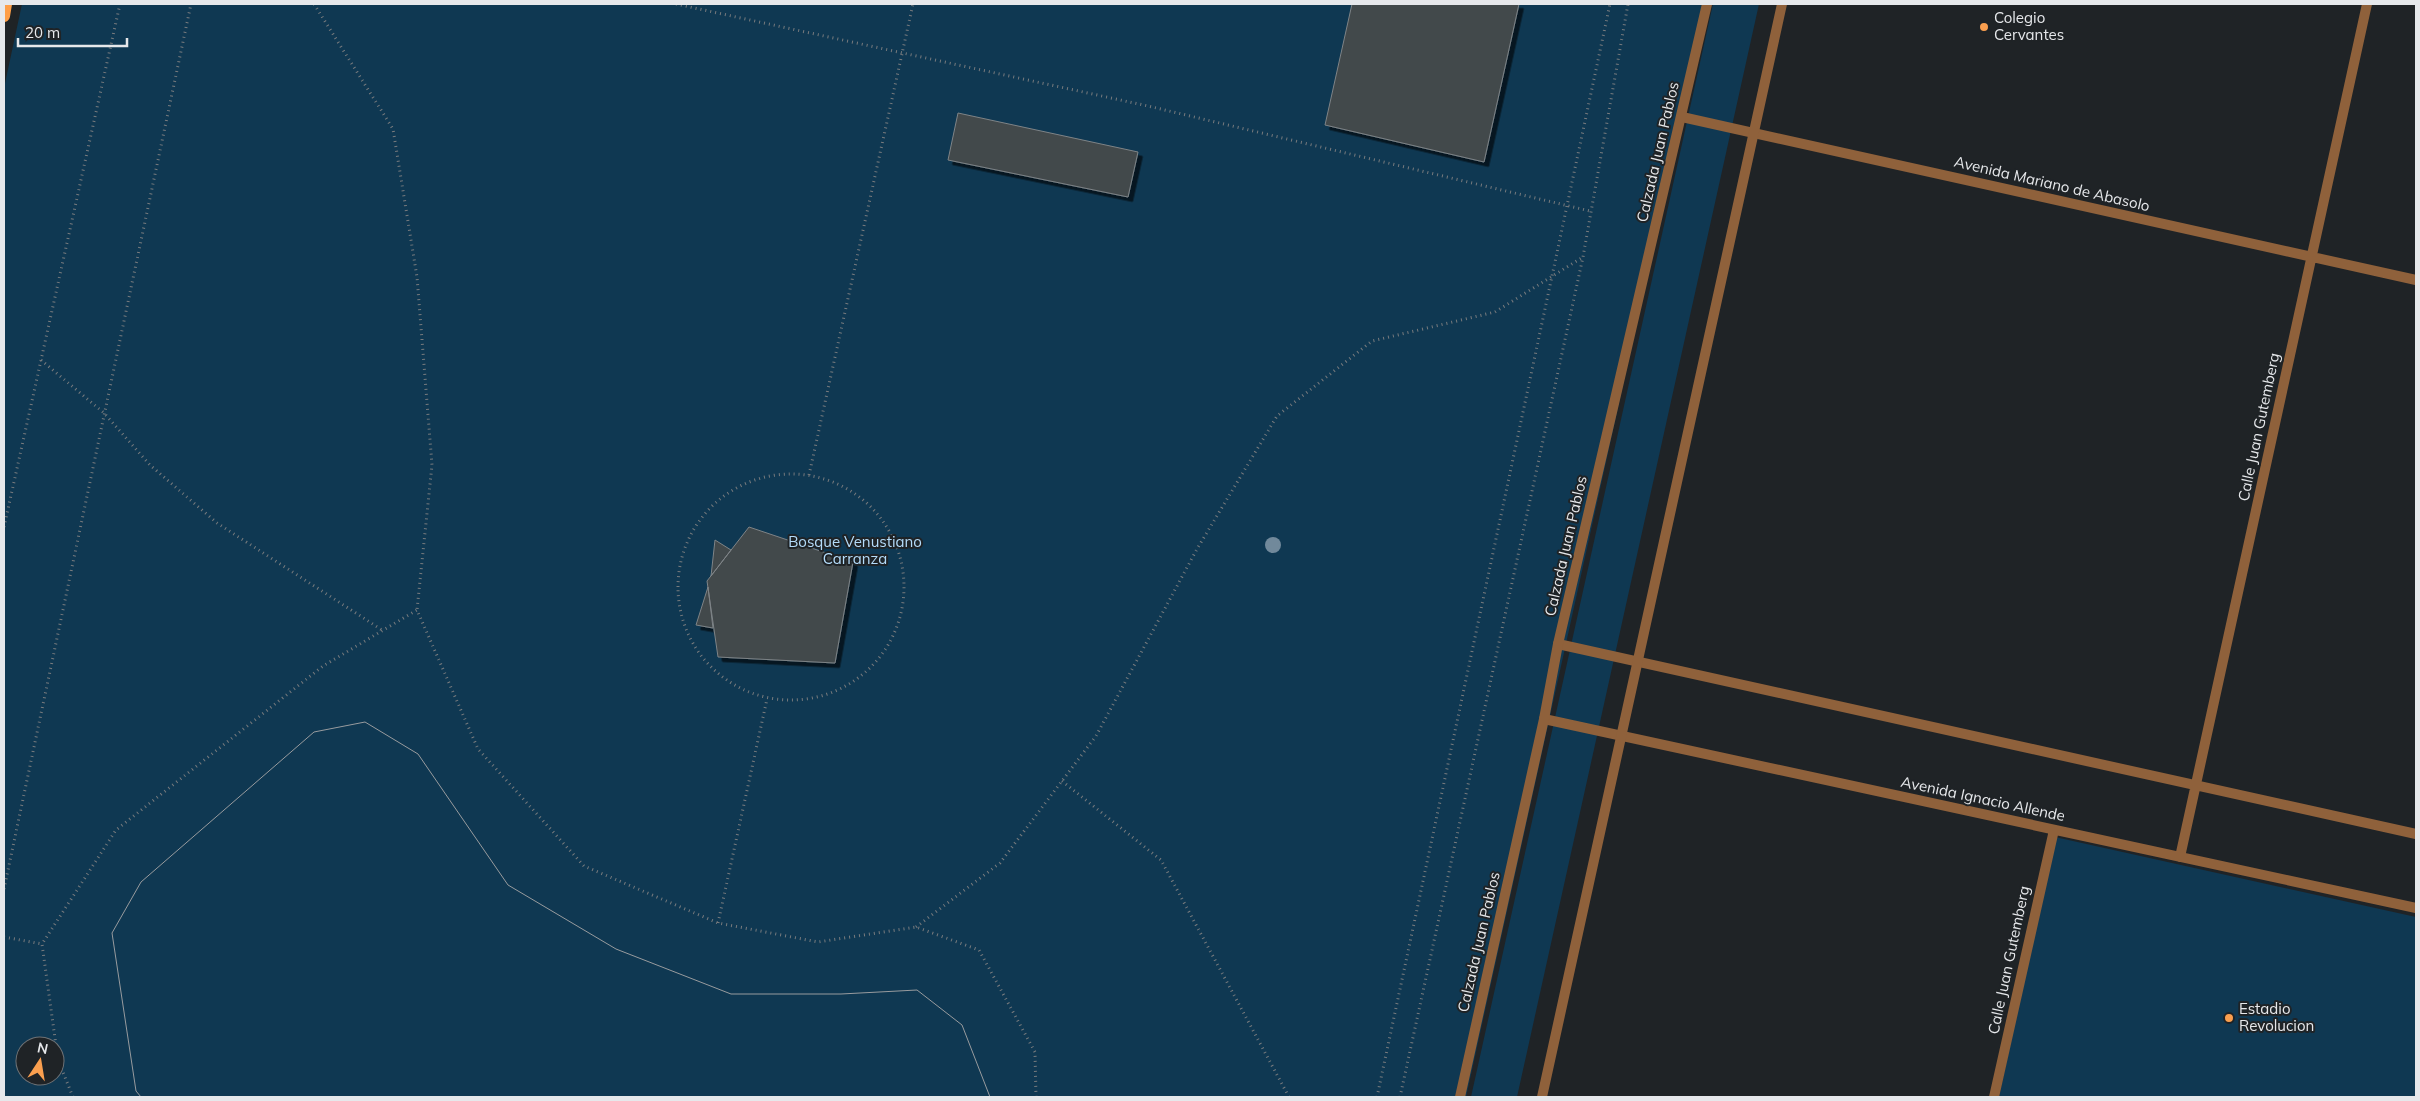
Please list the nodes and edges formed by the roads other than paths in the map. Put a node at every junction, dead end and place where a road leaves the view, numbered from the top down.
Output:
1 (6, 4) edge
2 (1707, 4) edge
3 (1782, 4) edge
4 (2367, 4) edge
5 (4, 16) edge
6 (1682, 117) junction
7 (1754, 133) junction
8 (2312, 257) junction
9 (2416, 280) edge
10 (1558, 644) junction
11 (1638, 662) junction
12 (1544, 719) junction
13 (1620, 736) junction
14 (2196, 785) junction
15 (2054, 830) junction
16 (2416, 834) edge
17 (2180, 856) junction
18 (2416, 908) edge
19 (1460, 1097) edge
20 (1542, 1097) edge
21 (1994, 1097) edge

1 - 5 main road
2 - 6 street, Calzada Juan Pablos
3 - 7 street
4 - 8 street, Calle Juan Gutemberg
6 - 7 street, Avenida Mariano de Abasolo
6 - 10 street, Calzada Juan Pablos
7 - 8 street, Avenida Mariano de Abasolo
7 - 11 street
8 - 9 street, Avenida Mariano de Abasolo
8 - 14 street, Calle Juan Gutemberg
10 - 11 street
10 - 12 street, Calzada Juan Pablos
11 - 13 street
11 - 14 street
12 - 13 street, Avenida Ignacio Allende
12 - 19 street, Calzada Juan Pablos
13 - 15 street, Avenida Ignacio Allende
13 - 20 street
14 - 16 street
14 - 17 street, Calle Juan Gutemberg
15 - 17 street, Avenida Ignacio Allende
15 - 21 street, Calle Juan Gutemberg
17 - 18 street, Avenida Ignacio Allende

